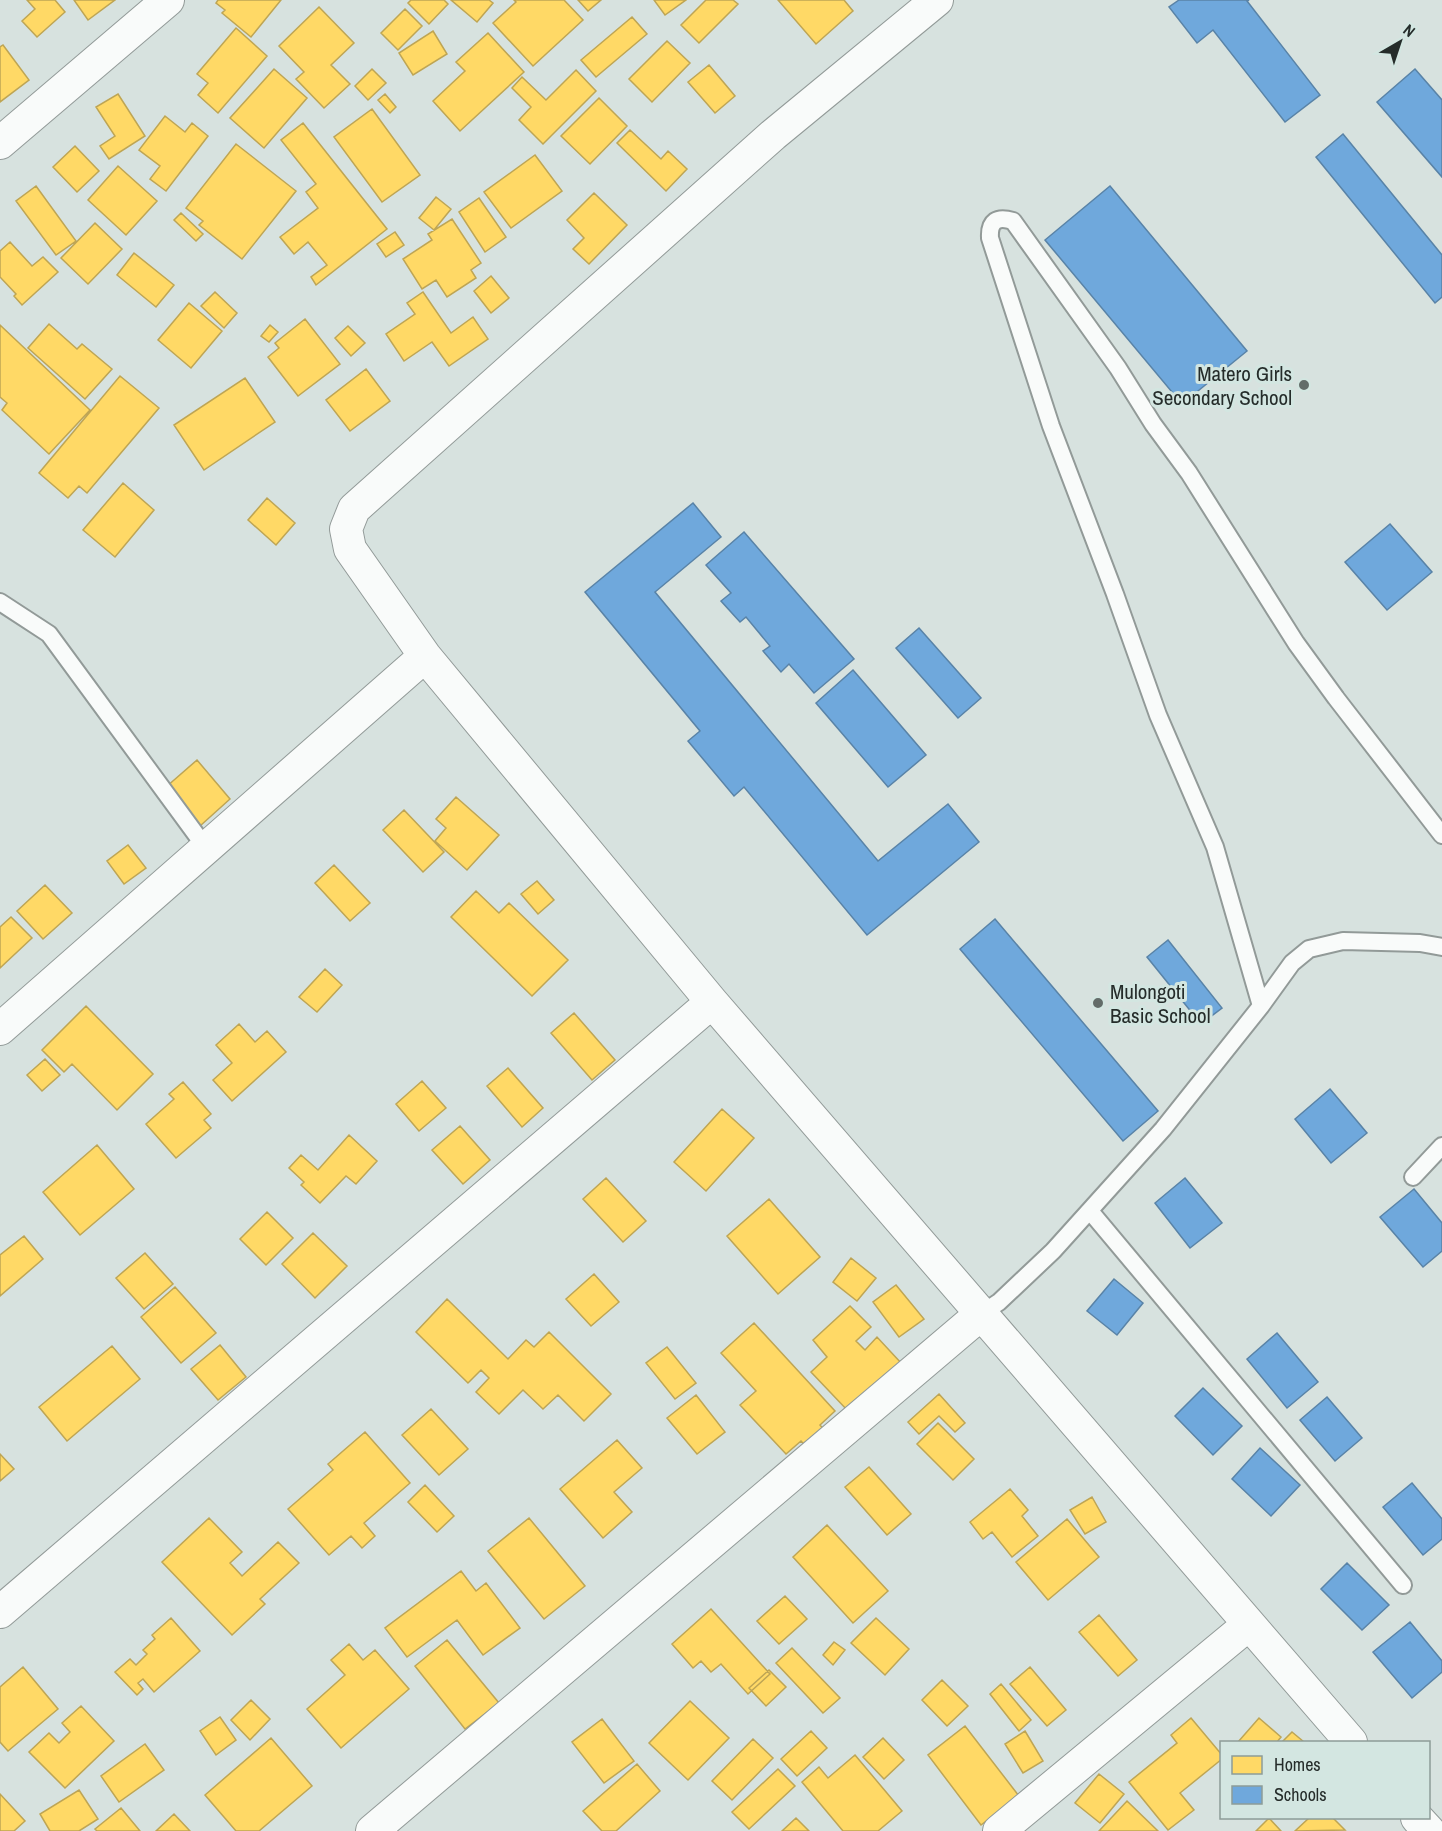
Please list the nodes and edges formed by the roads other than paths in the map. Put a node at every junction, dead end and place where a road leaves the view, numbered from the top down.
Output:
1 (168, 0) edge
2 (937, 0) edge
3 (0, 143) edge
4 (0, 602) edge
5 (425, 656) junction
6 (1442, 835) edge
7 (207, 848) junction
8 (1442, 947) edge
9 (712, 1002) junction
10 (1261, 1006) junction
11 (0, 1029) edge
12 (1442, 1146) edge
13 (1413, 1177) dead end
14 (1090, 1211) junction
15 (981, 1314) junction
16 (1403, 1585) dead end
17 (0, 1612) edge
18 (1248, 1625) junction
19 (1349, 1741) edge
20 (1418, 1819) edge
21 (372, 1831) edge
22 (999, 1831) edge
23 (1429, 1831) edge

1 - 3 street
2 - 5 street
4 - 7 lane
5 - 7 street
5 - 9 street
6 - 10 lane
7 - 11 street
8 - 10 lane
9 - 15 street
9 - 17 street
10 - 14 lane
12 - 13 lane
14 - 15 lane
14 - 16 lane
15 - 18 street
15 - 21 street
18 - 19 street
18 - 22 street
20 - 23 street

